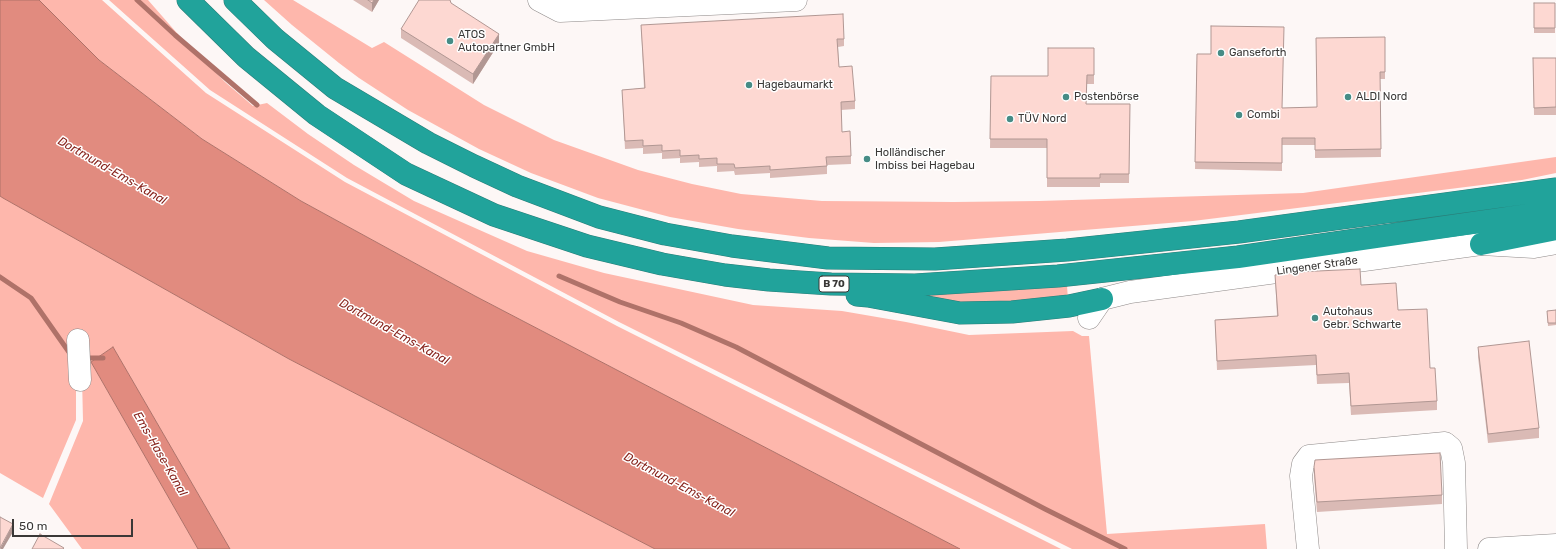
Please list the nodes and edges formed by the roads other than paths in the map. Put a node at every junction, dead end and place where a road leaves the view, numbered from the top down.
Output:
1 (188, 0) edge
2 (235, 0) edge
3 (539, 0) edge
4 (786, 0) edge
5 (1556, 189) edge
6 (1556, 211) edge
7 (1556, 229) edge
8 (1556, 243) edge
9 (1481, 244) junction
10 (689, 269) junction
11 (1102, 299) junction
12 (1089, 318) dead end
13 (78, 340) dead end
14 (80, 380) dead end
15 (1556, 545) edge
16 (1308, 549) edge
17 (1456, 549) edge
18 (1489, 549) edge

1 - 10 highway, B 70
2 - 5 highway
3 - 4 street
6 - 10 highway, B 70
7 - 9 highway
8 - 9 street, Lingener Straße
9 - 11 street, Lingener Straße
10 - 11 highway
11 - 12 street
13 - 14 street
15 - 18 street
16 - 17 street

